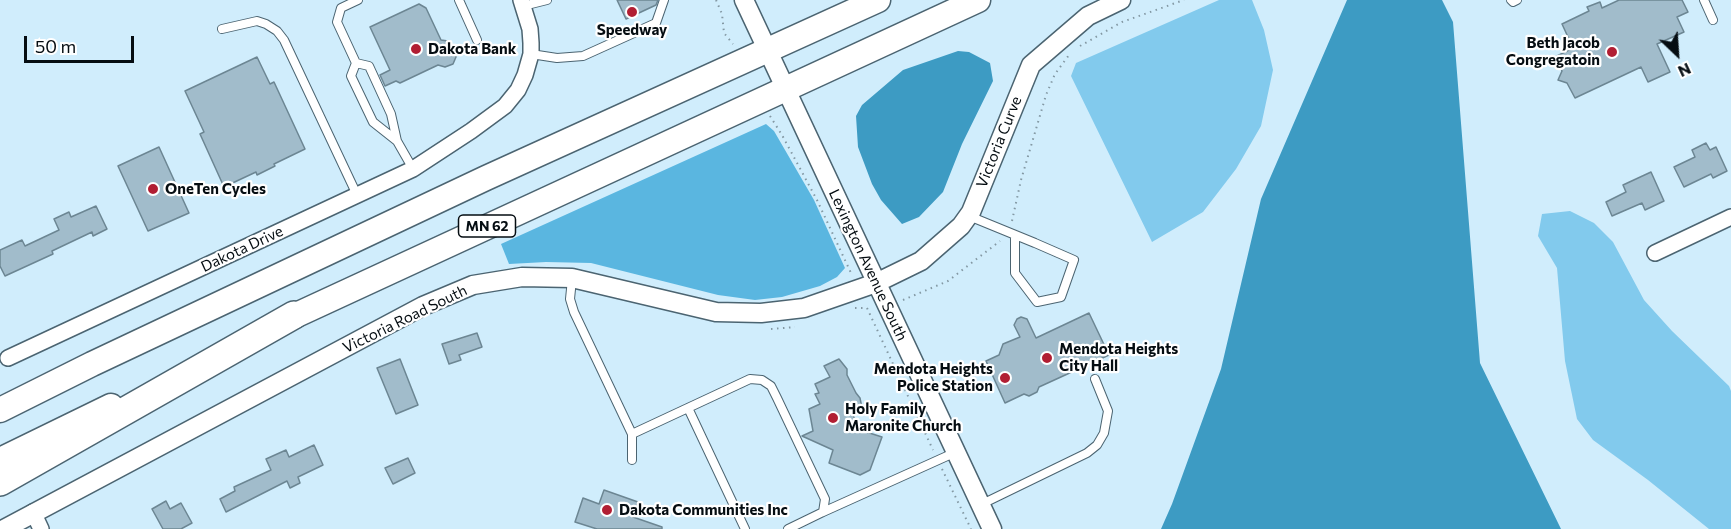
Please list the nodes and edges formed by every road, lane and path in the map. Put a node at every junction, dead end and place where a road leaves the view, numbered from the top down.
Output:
1 (358, 0) edge
2 (459, 0) edge
3 (547, 0) edge
4 (664, 0) edge
5 (716, 0) edge
6 (744, 0) edge
7 (878, 0) edge
8 (978, 0) edge
9 (1121, 0) edge
10 (1184, 0) edge
11 (1511, 0) edge
12 (1516, 0) edge
13 (1704, 0) edge
14 (522, 3) edge
15 (1713, 20) dead end
16 (222, 29) dead end
17 (477, 40) dead end
18 (768, 51) junction
19 (531, 54) junction
20 (743, 62) junction
21 (356, 63) junction
22 (786, 89) junction
23 (762, 100) junction
24 (397, 141) junction
25 (413, 169) junction
26 (357, 195) junction
27 (968, 216) junction
28 (1731, 217) edge
29 (1011, 234) junction
30 (1655, 253) dead end
31 (846, 264) dead end
32 (572, 278) junction
33 (876, 283) junction
34 (909, 299) dead end
35 (853, 308) dead end
36 (294, 315) junction
37 (798, 326) dead end
38 (771, 330) dead end
39 (8, 358) dead end
40 (1095, 380) dead end
41 (688, 408) junction
42 (0, 410) edge
43 (632, 434) junction
44 (956, 452) junction
45 (0, 460) edge
46 (632, 460) dead end
47 (938, 461) junction
48 (0, 482) edge
49 (980, 505) junction
50 (33, 512) junction
51 (823, 512) junction
52 (4, 529) edge
53 (41, 529) edge
54 (745, 529) edge
55 (788, 529) edge
56 (971, 529) edge
57 (992, 529) edge

1 - 21 lane
2 - 17 lane
3 - 14 lane
4 - 19 lane
5 - 20 path
6 - 18 street, Lexington Avenue South
7 - 18 highway, MN 62
8 - 22 highway, MN 62
9 - 27 street, Victoria Curve
10 - 29 path
11 - 12 lane
13 - 15 lane
14 - 19 street
16 - 26 lane
18 - 20 highway, MN 62
18 - 22 street, Lexington Avenue South
19 - 25 street, Dakota Drive
20 - 42 highway, MN 62
21 - 24 lane
21 - 24 lane
22 - 23 highway, MN 62
22 - 33 street, Lexington Avenue South
23 - 31 path
23 - 36 highway, MN 62
24 - 25 lane
25 - 26 street, Dakota Drive
26 - 39 street, Dakota Drive
27 - 29 lane
27 - 33 street, Victoria Curve
28 - 30 street
29 - 29 lane
29 - 34 path
32 - 33 street, Victoria Road South
32 - 43 lane
32 - 50 street, Victoria Road South
33 - 44 street, Lexington Avenue South
35 - 47 path
36 - 45 highway, MN 62
36 - 48 highway
37 - 38 path
40 - 49 lane
41 - 43 lane
41 - 51 lane
41 - 54 lane
43 - 46 lane
44 - 47 lane
44 - 49 street, Lexington Avenue South
47 - 51 lane
47 - 56 path
49 - 57 street, Lexington Avenue South
50 - 52 street, Victoria Road South
50 - 53 street
51 - 55 lane

